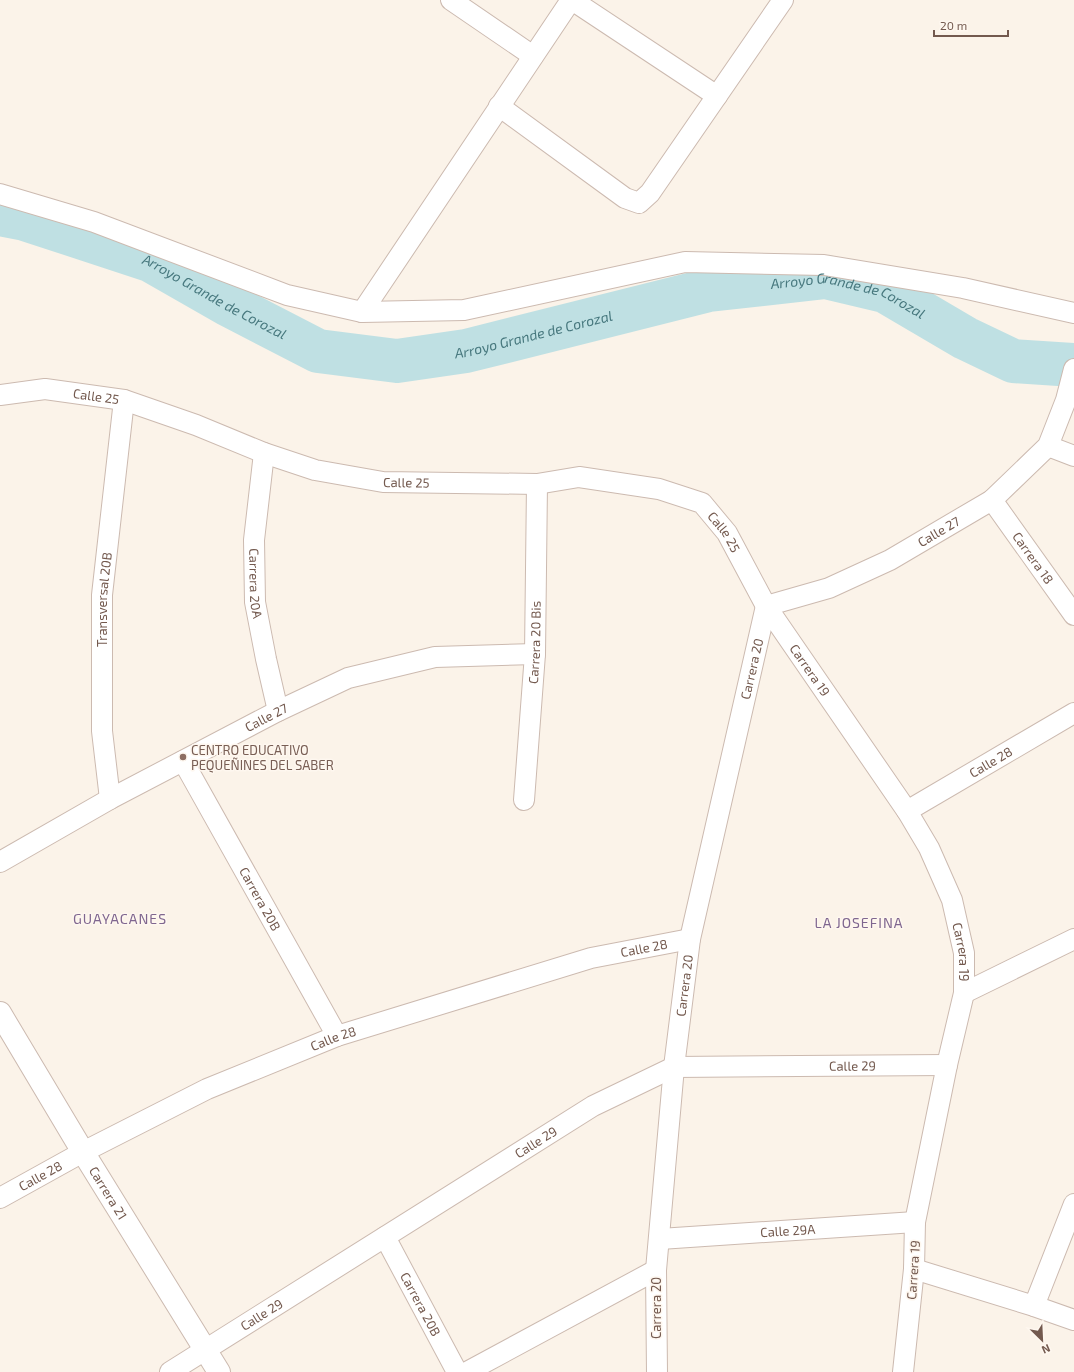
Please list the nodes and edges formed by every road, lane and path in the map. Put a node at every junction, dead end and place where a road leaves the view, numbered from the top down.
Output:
1 (451, 0) edge
2 (571, 0) edge
3 (783, 0) edge
4 (533, 56) junction
5 (717, 96) junction
6 (500, 106) junction
7 (0, 194) edge
8 (362, 312) junction
9 (1074, 313) edge
10 (1074, 369) edge
11 (0, 395) edge
12 (124, 400) junction
13 (1048, 446) junction
14 (264, 453) junction
15 (1074, 456) edge
16 (537, 484) junction
17 (992, 500) junction
18 (766, 606) junction
19 (1074, 615) edge
20 (535, 654) junction
21 (278, 711) junction
22 (1074, 713) edge
23 (183, 762) junction
24 (110, 799) junction
25 (524, 800) dead end
26 (907, 811) junction
27 (0, 862) edge
28 (690, 939) junction
29 (1074, 939) edge
30 (964, 993) junction
31 (0, 1013) edge
32 (337, 1036) junction
33 (947, 1065) junction
34 (674, 1067) junction
35 (83, 1152) junction
36 (0, 1198) edge
37 (1074, 1204) edge
38 (915, 1222) junction
39 (385, 1237) junction
40 (660, 1239) junction
41 (914, 1269) junction
42 (656, 1270) junction
43 (1034, 1306) junction
44 (1074, 1320) edge
45 (205, 1350) junction
46 (170, 1372) edge
47 (219, 1372) edge
48 (457, 1372) edge
49 (468, 1372) edge
50 (657, 1372) edge
51 (903, 1372) edge

1 - 4 street
2 - 4 street
2 - 5 street
3 - 5 street
4 - 6 street
5 - 6 street
6 - 8 street
7 - 8 street
8 - 9 street
10 - 13 street, Calle 27
11 - 12 street, Calle 25
12 - 14 street, Calle 25
12 - 24 street, Transversal 20B
13 - 15 street
13 - 17 street, Calle 27
14 - 16 street, Calle 25
14 - 21 street, Carrera 20A
16 - 18 street, Calle 25
16 - 20 street, Carrera 20 Bis
17 - 18 street, Calle 27
17 - 19 street, Carrera 18
18 - 26 street, Carrera 19
18 - 28 street, Carrera 20
20 - 21 street, Calle 27
20 - 25 street, Carrera 20 Bis
21 - 23 street, Calle 27
22 - 26 street, Calle 28
23 - 24 street, Calle 27
23 - 32 street, Carrera 20B
24 - 27 street, Calle 27
26 - 30 street, Carrera 19
28 - 32 street, Calle 28
28 - 34 street, Carrera 20
29 - 30 street
30 - 33 street, Carrera 19
31 - 35 street, Carrera 21
32 - 35 street, Calle 28
33 - 34 street, Calle 29
33 - 38 street, Carrera 19
34 - 39 street, Calle 29
34 - 40 street, Carrera 20
35 - 36 street, Calle 28
35 - 45 street, Carrera 21
37 - 43 street
38 - 40 street, Calle 29A
38 - 41 street, Carrera 19
39 - 45 street, Calle 29
39 - 48 street, Carrera 20B
40 - 42 street, Carrera 20
41 - 43 street
41 - 51 street, Carrera 19
42 - 49 street
42 - 50 street, Carrera 20
43 - 44 street
45 - 46 street, Calle 29
45 - 47 street, Carrera 21

